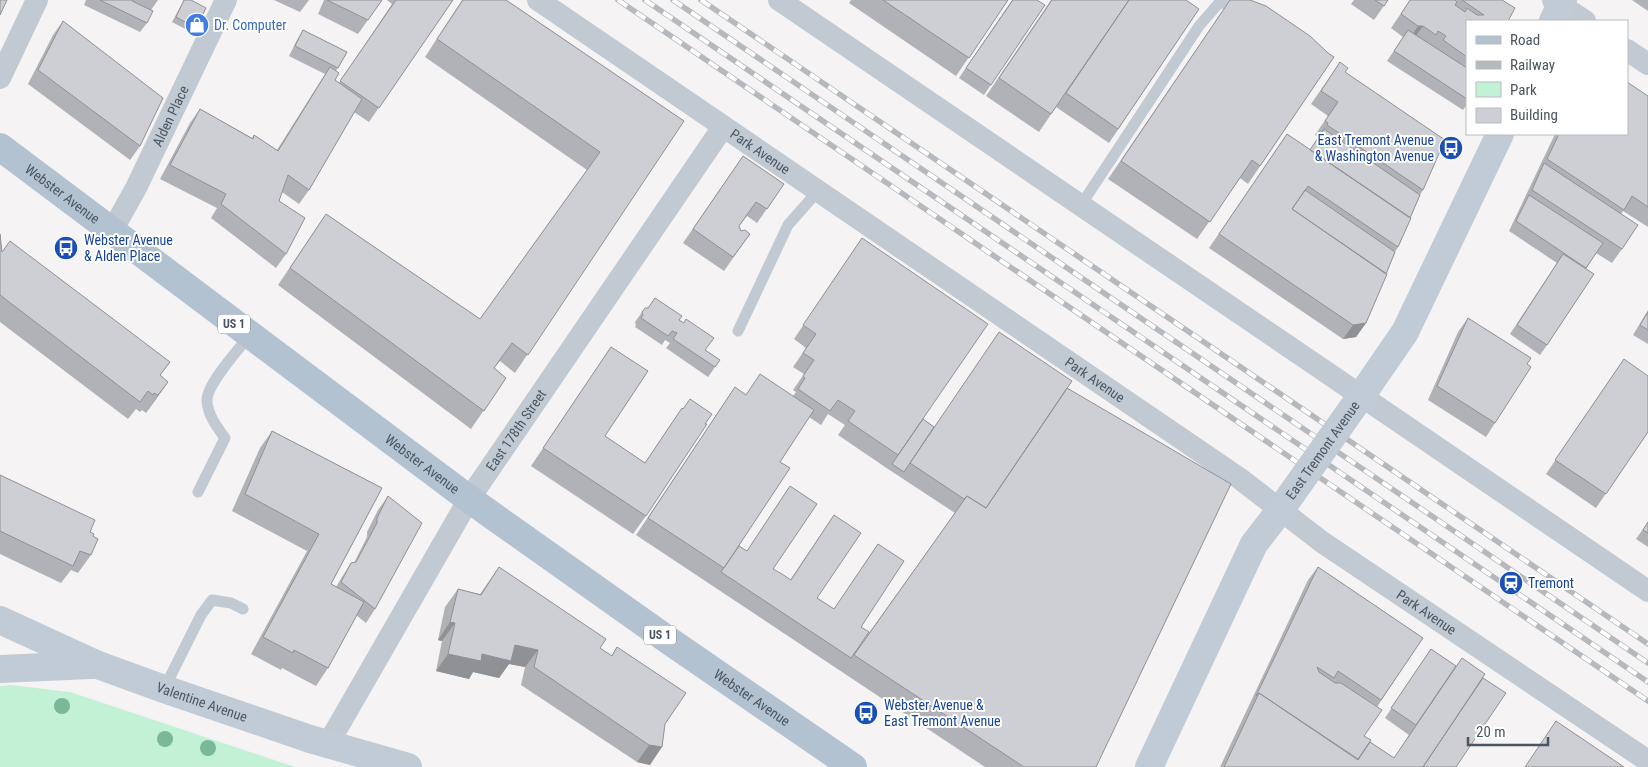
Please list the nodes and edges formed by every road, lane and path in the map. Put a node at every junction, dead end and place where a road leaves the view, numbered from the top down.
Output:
1 (37, 0) edge
2 (226, 0) edge
3 (538, 0) edge
4 (779, 0) edge
5 (805, 7) edge
6 (1558, 7) edge
7 (1253, 15) edge
8 (1582, 20) edge
9 (1628, 51) edge
10 (1648, 64) edge
11 (0, 78) edge
12 (723, 127) junction
13 (1500, 135) edge
14 (0, 147) edge
15 (818, 191) junction
16 (1081, 205) junction
17 (112, 231) junction
18 (738, 331) dead end
19 (249, 336) junction
20 (1361, 396) junction
21 (198, 492) dead end
22 (469, 500) junction
23 (1281, 509) junction
24 (1648, 591) edge
25 (243, 609) dead end
26 (0, 620) edge
27 (98, 665) junction
28 (0, 670) edge
29 (164, 689) junction
30 (328, 744) junction
31 (1648, 761) edge
32 (408, 767) edge
33 (853, 767) edge
34 (1149, 767) edge

1 - 11 street
2 - 17 street, Alden Place
3 - 12 street, Park Avenue
4 - 5 street
5 - 16 street
6 - 8 street
7 - 16 lane
9 - 10 street
12 - 15 street, Park Avenue
12 - 22 street, East 178th Street
13 - 20 main road, East Tremont Avenue
14 - 17 main road, Webster Avenue / US 1
15 - 18 lane
15 - 23 street, Park Avenue
16 - 20 street
17 - 19 main road, Webster Avenue / US 1
19 - 21 lane
19 - 22 main road, Webster Avenue / US 1
20 - 23 main road, East Tremont Avenue, bridge
20 - 24 street
22 - 30 street, East 178th Street
22 - 33 main road, Webster Avenue / US 1
23 - 31 street, Park Avenue
23 - 34 main road, East Tremont Avenue
25 - 29 lane
26 - 27 main road, Valentine Avenue
27 - 28 main road
27 - 29 main road, Valentine Avenue
29 - 30 main road, Valentine Avenue
30 - 32 main road, Valentine Avenue

